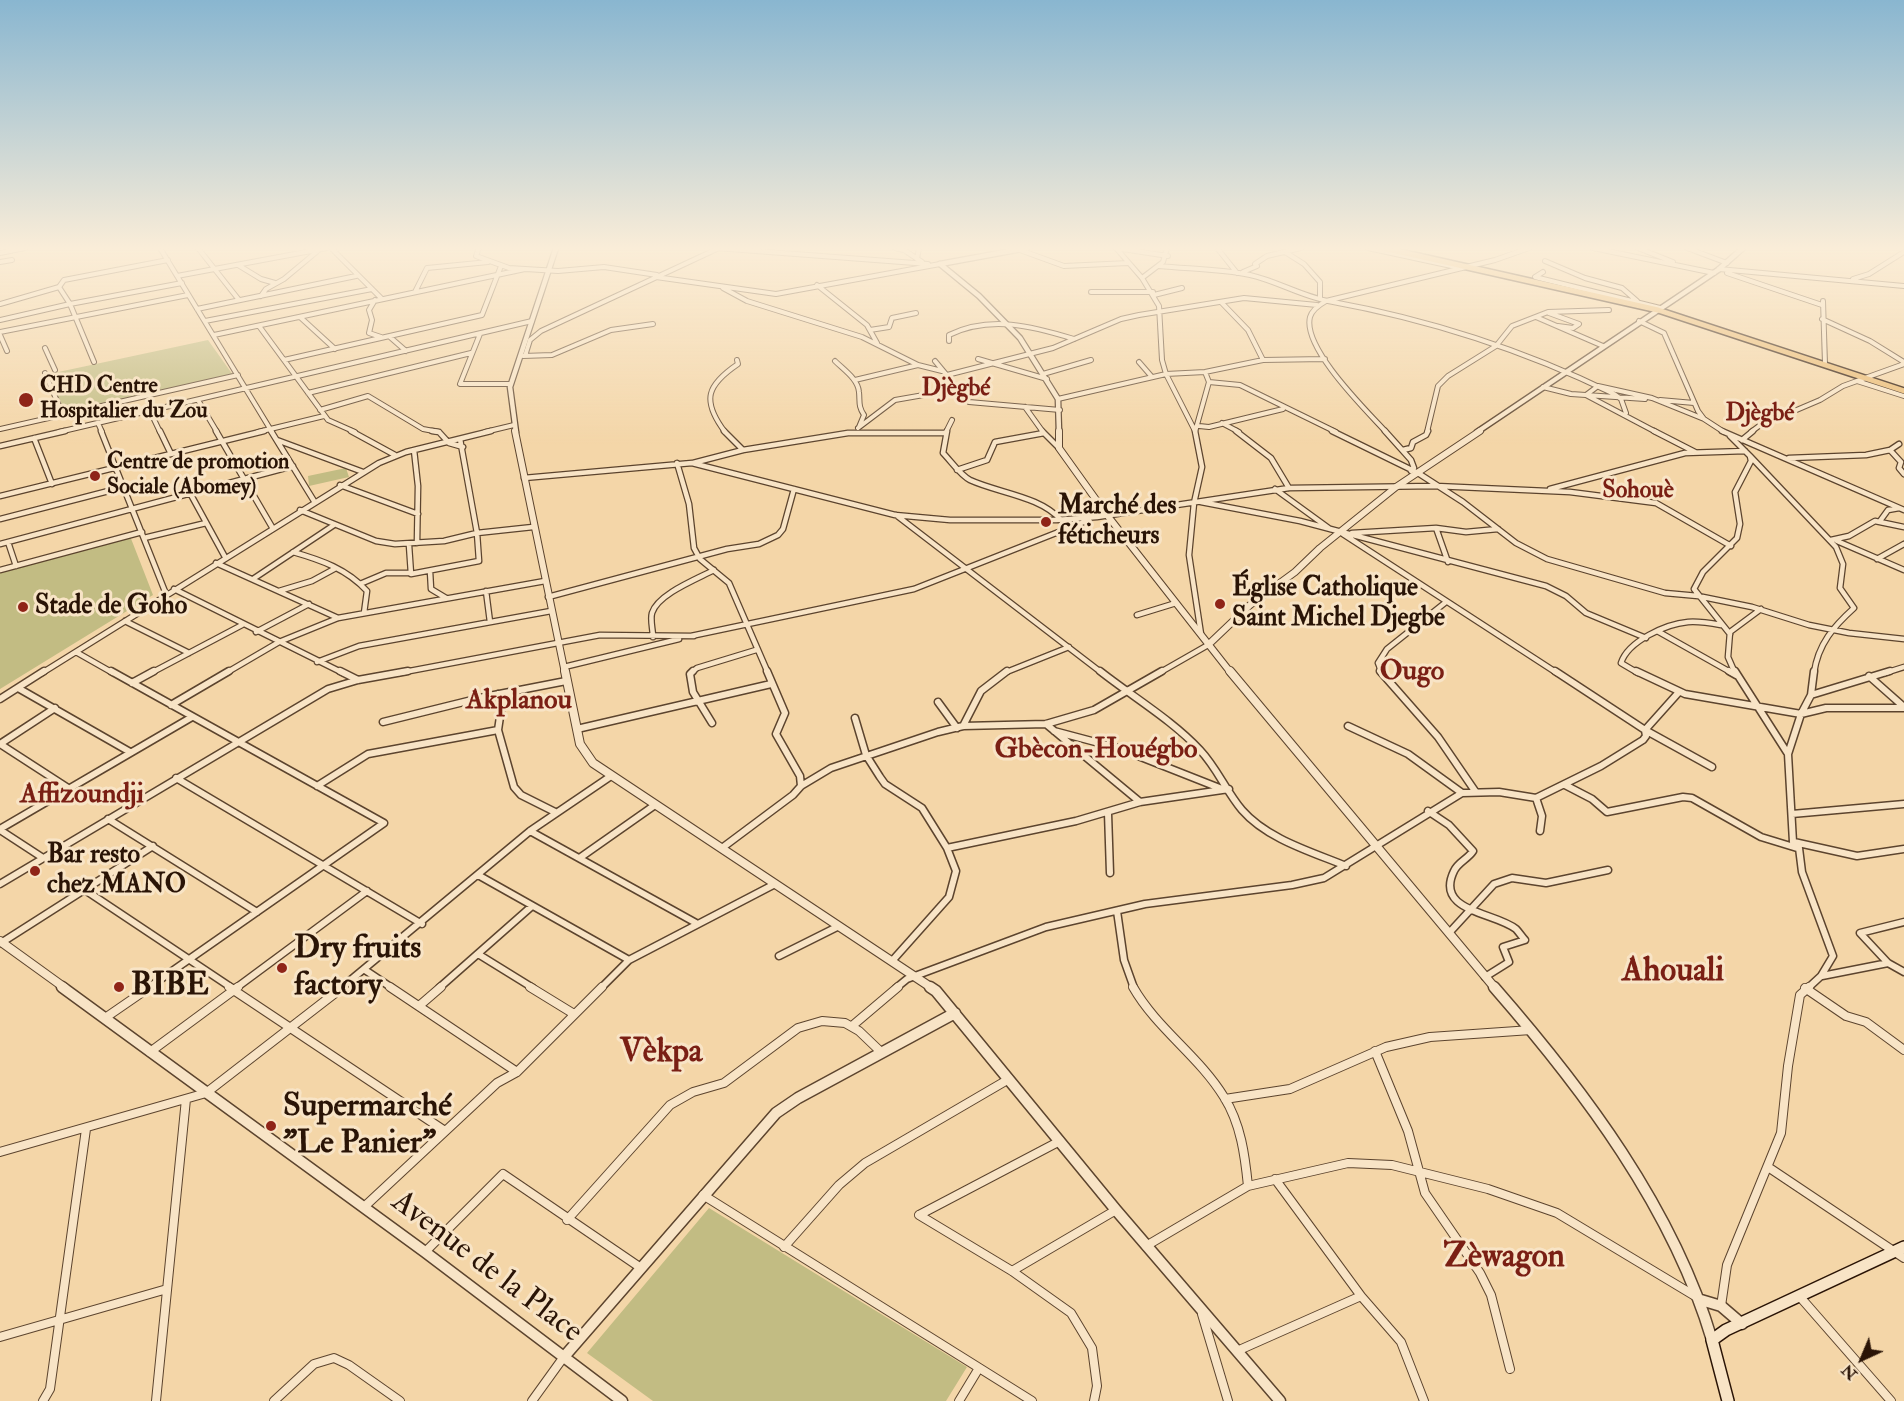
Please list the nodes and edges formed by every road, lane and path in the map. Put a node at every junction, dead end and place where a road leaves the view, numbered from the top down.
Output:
1 (29, 313) edge
2 (74, 313) edge
3 (94, 313) edge
4 (200, 313) edge
5 (245, 313) edge
6 (316, 313) edge
7 (370, 313) edge
8 (484, 313) edge
9 (535, 313) edge
10 (578, 313) edge
11 (785, 313) edge
12 (850, 313) edge
13 (914, 313) edge
14 (997, 313) edge
15 (1153, 313) edge
16 (1161, 313) edge
17 (1232, 313) edge
18 (1313, 313) edge
19 (1384, 313) edge
20 (1545, 313) edge
21 (1552, 313) edge
22 (1652, 313) edge
23 (1673, 313) edge
24 (1822, 313) edge
25 (76, 317) junction
26 (300, 317) junction
27 (1536, 317) junction
28 (1822, 319) junction
29 (0, 320) edge
30 (205, 321) junction
31 (532, 321) junction
32 (1639, 321) junction
33 (653, 324) dead end
34 (1009, 325) junction
35 (259, 326) junction
36 (1558, 327) junction
37 (870, 330) junction
38 (528, 331) junction
39 (541, 331) junction
40 (0, 334) edge
41 (480, 334) junction
42 (214, 336) junction
43 (392, 337) junction
44 (1074, 339) junction
45 (949, 341) dead end
46 (878, 344) junction
47 (1496, 346) junction
48 (1603, 346) junction
49 (45, 348) dead end
50 (335, 349) junction
51 (7, 351) dead end
52 (406, 351) junction
53 (471, 353) junction
54 (1029, 354) junction
55 (522, 356) junction
56 (978, 359) dead end
57 (1325, 359) junction
58 (284, 360) junction
59 (737, 360) dead end
60 (1092, 360) dead end
61 (1263, 360) junction
62 (835, 361) dead end
63 (935, 361) dead end
64 (94, 362) dead end
65 (1139, 362) dead end
66 (994, 363) junction
67 (1904, 363) edge
68 (1825, 364) junction
69 (918, 365) junction
70 (56, 370) dead end
71 (1567, 371) junction
72 (1205, 372) junction
73 (45, 373) dead end
74 (945, 373) junction
75 (1166, 374) junction
76 (238, 375) junction
77 (296, 376) junction
78 (1045, 376) junction
79 (1152, 377) junction
80 (1865, 378) junction
81 (855, 380) junction
82 (1857, 381) junction
83 (1209, 382) junction
84 (510, 384) junction
85 (1543, 387) junction
86 (1601, 387) junction
87 (246, 388) junction
88 (958, 389) junction
89 (1904, 391) edge
90 (309, 393) junction
91 (1586, 395) junction
92 (1904, 396) edge
93 (1639, 397) junction
94 (1058, 399) junction
95 (1621, 399) junction
96 (198, 400) junction
97 (1658, 400) junction
98 (1694, 403) junction
99 (1025, 407) junction
100 (1283, 409) junction
101 (320, 410) junction
102 (1060, 410) junction
103 (150, 411) junction
104 (1626, 413) junction
105 (63, 415) junction
106 (324, 416) junction
107 (1704, 418) junction
108 (952, 420) dead end
109 (99, 423) junction
110 (1222, 423) junction
111 (514, 425) junction
112 (1199, 426) junction
113 (858, 428) junction
114 (0, 429) edge
115 (270, 429) junction
116 (1195, 431) junction
117 (848, 433) junction
118 (946, 433) junction
119 (1044, 433) junction
120 (1730, 436) junction
121 (34, 438) junction
122 (460, 439) junction
123 (277, 440) junction
124 (1742, 440) junction
125 (221, 441) junction
126 (447, 442) junction
127 (1899, 444) dead end
128 (0, 446) edge
129 (463, 447) junction
130 (1059, 448) junction
131 (414, 450) junction
132 (743, 450) junction
133 (1403, 450) junction
134 (1890, 450) junction
135 (1695, 452) junction
136 (1745, 452) junction
137 (171, 454) junction
138 (395, 455) junction
139 (1750, 456) junction
140 (1787, 458) junction
141 (676, 463) junction
142 (692, 463) junction
143 (293, 466) junction
144 (117, 468) junction
145 (957, 470) junction
146 (1411, 471) junction
147 (363, 472) junction
148 (1418, 473) junction
149 (1904, 474) edge
150 (524, 478) junction
151 (243, 479) junction
152 (52, 484) junction
153 (340, 485) junction
154 (1436, 486) junction
155 (124, 487) junction
156 (1396, 487) junction
157 (1289, 488) junction
158 (794, 489) junction
159 (1275, 489) junction
160 (1539, 491) junction
161 (190, 493) junction
162 (0, 496) edge
163 (314, 501) junction
164 (1197, 503) junction
165 (132, 508) junction
166 (1902, 508) edge
167 (300, 510) junction
168 (418, 514) junction
169 (895, 515) junction
170 (1107, 515) junction
171 (1097, 517) junction
172 (0, 519) edge
173 (1061, 520) junction
174 (1880, 521) junction
175 (206, 523) junction
176 (334, 525) junction
177 (272, 527) junction
178 (533, 527) junction
179 (1904, 527) edge
180 (1436, 528) junction
181 (1330, 530) junction
182 (1498, 530) junction
183 (142, 532) junction
184 (1342, 532) junction
185 (477, 533) junction
186 (144, 538) junction
187 (1833, 540) junction
188 (8, 542) junction
189 (417, 543) junction
190 (0, 544) edge
191 (409, 544) junction
192 (1904, 544) edge
193 (1731, 546) junction
194 (293, 552) junction
195 (225, 557) junction
196 (698, 557) junction
197 (1877, 559) junction
198 (1448, 562) junction
199 (216, 563) junction
200 (16, 566) junction
201 (336, 568) junction
202 (966, 569) junction
203 (0, 570) edge
204 (714, 570) junction
205 (1904, 570) edge
206 (430, 571) junction
207 (410, 573) junction
208 (253, 579) junction
209 (545, 581) junction
210 (360, 584) junction
211 (174, 589) junction
212 (279, 591) junction
213 (486, 591) junction
214 (166, 594) junction
215 (1698, 596) junction
216 (548, 597) junction
217 (446, 598) junction
218 (1446, 602) junction
219 (1176, 603) junction
220 (309, 604) junction
221 (1761, 609) junction
222 (551, 611) junction
223 (364, 613) junction
224 (1137, 615) dead end
225 (338, 618) junction
226 (125, 621) junction
227 (490, 622) junction
228 (242, 625) junction
229 (1721, 625) junction
230 (746, 626) junction
231 (1831, 629) junction
232 (256, 632) junction
233 (1659, 632) junction
234 (1730, 634) junction
235 (694, 636) junction
236 (653, 637) junction
237 (1202, 637) junction
238 (1646, 638) junction
239 (1904, 639) edge
240 (279, 642) junction
241 (558, 645) junction
242 (1208, 645) junction
243 (1069, 647) junction
244 (756, 650) junction
245 (76, 652) junction
246 (189, 653) junction
247 (318, 662) junction
248 (564, 667) junction
249 (1904, 667) edge
250 (1738, 676) junction
251 (1869, 676) junction
252 (358, 681) junction
253 (566, 681) junction
254 (132, 683) junction
255 (771, 684) junction
256 (18, 688) junction
257 (1128, 691) junction
258 (1679, 692) junction
259 (498, 694) junction
260 (1811, 695) junction
261 (0, 699) edge
262 (701, 702) junction
263 (938, 702) dead end
264 (171, 705) junction
265 (1755, 706) junction
266 (55, 708) junction
267 (1904, 708) edge
268 (1801, 714) junction
269 (192, 717) junction
270 (855, 718) dead end
271 (383, 722) dead end
272 (712, 723) dead end
273 (1046, 724) junction
274 (1348, 726) dead end
275 (960, 727) junction
276 (577, 729) junction
277 (498, 730) junction
278 (1645, 730) junction
279 (1054, 731) junction
280 (236, 742) junction
281 (0, 744) edge
282 (130, 752) junction
283 (1788, 754) junction
284 (866, 755) junction
285 (1712, 767) dead end
286 (611, 776) junction
287 (176, 778) junction
288 (1565, 785) junction
289 (317, 786) junction
290 (801, 786) junction
291 (69, 789) junction
292 (1226, 790) junction
293 (1475, 791) junction
294 (1462, 793) junction
295 (1536, 798) junction
296 (1140, 802) junction
297 (1904, 804) edge
298 (655, 805) junction
299 (555, 812) junction
300 (1428, 812) junction
301 (1108, 813) junction
302 (1792, 814) junction
303 (108, 819) junction
304 (0, 829) edge
305 (530, 831) junction
306 (1540, 831) dead end
307 (1793, 842) junction
308 (153, 846) junction
309 (1378, 847) junction
310 (722, 848) junction
311 (947, 848) junction
312 (1799, 848) junction
313 (1904, 849) edge
314 (43, 858) junction
315 (581, 858) junction
316 (322, 866) junction
317 (1347, 866) junction
318 (1608, 870) dead end
319 (1110, 873) dead end
320 (478, 875) junction
321 (0, 884) edge
322 (775, 884) junction
323 (85, 890) junction
324 (367, 891) junction
325 (532, 906) junction
326 (1117, 911) junction
327 (257, 912) junction
328 (1469, 912) junction
329 (1904, 922) edge
330 (696, 923) junction
331 (422, 924) junction
332 (837, 927) junction
333 (1449, 933) junction
334 (1, 943) edge
335 (478, 954) junction
336 (779, 956) dead end
337 (187, 960) junction
338 (628, 960) junction
339 (892, 961) junction
340 (1888, 963) junction
341 (365, 970) junction
342 (1904, 972) edge
343 (1821, 976) junction
344 (917, 977) junction
345 (1485, 977) junction
346 (1805, 988) junction
347 (234, 989) junction
348 (419, 1006) junction
349 (955, 1012) junction
350 (574, 1014) junction
351 (104, 1019) junction
352 (852, 1026) junction
353 (291, 1028) junction
354 (1533, 1030) junction
355 (1904, 1050) edge
356 (1375, 1051) junction
357 (150, 1052) junction
358 (881, 1052) junction
359 (518, 1072) junction
360 (1009, 1079) junction
361 (206, 1093) junction
362 (186, 1099) junction
363 (1225, 1099) junction
364 (86, 1129) junction
365 (445, 1131) junction
366 (1060, 1141) junction
367 (0, 1152) edge
368 (1767, 1167) junction
369 (1422, 1171) junction
370 (1275, 1179) junction
371 (1248, 1186) junction
372 (703, 1196) junction
373 (362, 1208) junction
374 (1116, 1210) junction
375 (567, 1220) junction
376 (1146, 1246) junction
377 (784, 1247) junction
378 (425, 1252) junction
379 (1902, 1252) edge
380 (641, 1268) junction
381 (1012, 1271) junction
382 (167, 1289) junction
383 (1361, 1296) junction
384 (1801, 1298) junction
385 (1701, 1300) junction
386 (1721, 1306) junction
387 (1201, 1311) junction
388 (61, 1319) junction
389 (1742, 1324) junction
390 (0, 1337) edge
391 (1712, 1340) junction
392 (1238, 1351) junction
393 (563, 1358) junction
394 (979, 1368) junction
395 (1510, 1369) dead end
396 (393, 1399) edge
397 (43, 1401) edge
398 (156, 1401) edge
399 (274, 1401) edge
400 (532, 1401) edge
401 (622, 1401) edge
402 (959, 1401) edge
403 (1032, 1401) edge
404 (1094, 1401) edge
405 (1228, 1401) edge
406 (1280, 1401) edge
407 (1424, 1401) edge
408 (1728, 1401) edge
409 (1891, 1401) edge

1 - 29 street
2 - 25 street
3 - 25 street
4 - 30 street
5 - 30 street
6 - 26 street
7 - 43 street
8 - 43 street
9 - 31 street
10 - 39 street
11 - 46 street
12 - 37 street
13 - 37 street
14 - 34 street
15 - 44 street
16 - 75 street
17 - 61 street
18 - 57 street
19 - 47 street
20 - 27 street
21 - 36 street
22 - 32 street
23 - 68 main road
24 - 28 street
25 - 40 street
25 - 64 street
26 - 35 street
26 - 50 street
27 - 36 street
27 - 47 street
28 - 67 street
28 - 68 street
30 - 42 street
31 - 38 street
31 - 41 street
32 - 48 street
32 - 98 street
33 - 55 street
34 - 44 street
34 - 45 street
34 - 54 street
35 - 42 street
35 - 58 street
36 - 48 street
37 - 46 street
38 - 39 street
38 - 55 street
39 - 55 street
40 - 51 street
41 - 52 street
41 - 53 street
42 - 76 street
43 - 50 street
43 - 52 street
44 - 54 street
46 - 69 street
47 - 71 street
47 - 133 street
48 - 71 street
49 - 70 street
50 - 58 street
52 - 77 street
53 - 84 street
53 - 90 street
54 - 66 street
54 - 78 street
55 - 84 street
56 - 66 street
57 - 61 street
57 - 133 street
58 - 77 street
59 - 132 street
60 - 78 street
61 - 72 street
62 - 81 street
63 - 74 street
65 - 79 street
66 - 74 street
66 - 78 street
67 - 80 street
68 - 80 main road
69 - 74 street
69 - 81 street
71 - 85 street
71 - 86 street
72 - 75 street
72 - 83 street
73 - 105 street
74 - 88 street
75 - 79 street
75 - 116 street
76 - 87 street
76 - 105 street
77 - 87 street
77 - 90 street
78 - 94 street
79 - 94 street
80 - 82 street
80 - 89 main road
81 - 113 street
82 - 92 street
82 - 124 street
83 - 100 street
83 - 112 street
84 - 111 street
85 - 91 street
85 - 148 street
86 - 91 street
86 - 93 street
86 - 95 street
87 - 96 street
87 - 115 street
88 - 99 street
88 - 113 street
90 - 101 street
91 - 95 street
91 - 104 street
93 - 95 street
93 - 97 street
94 - 102 street
95 - 104 street
96 - 103 street
96 - 125 street
97 - 98 street
97 - 107 street
98 - 107 street
99 - 102 street
99 - 119 street
100 - 110 street
100 - 146 street
101 - 106 street
101 - 126 street
102 - 130 street
103 - 109 street
103 - 137 street
104 - 135 street
105 - 114 street
106 - 115 street
106 - 138 street
107 - 120 street
108 - 118 street
109 - 121 street
109 - 144 street
110 - 112 street
110 - 157 street
111 - 122 street
111 - 150 street
112 - 116 street
113 - 117 street
115 - 123 street
115 - 125 street
116 - 164 street
117 - 118 street
117 - 132 street
118 - 145 street
119 - 130 street
119 - 145 street
120 - 124 street
120 - 136 street
121 - 128 street
121 - 152 street
122 - 126 street
122 - 129 street
123 - 143 street
123 - 147 street
124 - 140 street
125 - 137 street
125 - 151 street
126 - 129 street
126 - 131 street
127 - 134 street
129 - 185 street
130 - 170 street
131 - 138 street
131 - 168 street
132 - 142 street
133 - 146 street
134 - 140 street
134 - 149 street
135 - 136 street
135 - 160 street
136 - 139 street
137 - 144 street
138 - 147 street
139 - 187 street
139 - 193 street
140 - 166 street
141 - 142 street
141 - 150 street
141 - 196 street
142 - 158 street
143 - 151 street
143 - 163 street
144 - 152 street
144 - 155 street
145 - 173 street
146 - 148 street
147 - 153 street
148 - 154 street
148 - 156 street
150 - 178 street
151 - 161 street
151 - 177 street
152 - 162 street
153 - 163 street
153 - 168 street
154 - 156 street
154 - 160 street
154 - 182 street
155 - 165 street
155 - 172 street
156 - 157 street
156 - 184 street
157 - 159 street
158 - 169 street
158 - 196 street
159 - 164 street
159 - 181 street
160 - 193 street
161 - 165 street
161 - 175 street
163 - 167 street
164 - 170 street
164 - 181 street
164 - 237 street
165 - 183 street
165 - 188 street
166 - 174 street
167 - 176 street
167 - 177 street
168 - 189 street
169 - 173 street
169 - 202 street
170 - 171 street
170 - 219 street
171 - 173 street
171 - 202 street
174 - 179 street
174 - 187 street
175 - 186 street
175 - 195 street
176 - 191 street
176 - 194 street
177 - 195 street
178 - 185 street
178 - 209 street
180 - 182 street
180 - 184 street
180 - 198 street
181 - 184 street
182 - 215 street
183 - 186 street
183 - 200 street
184 - 198 street
184 - 218 street
184 - 242 street
185 - 189 street
185 - 206 street
186 - 214 street
187 - 197 street
187 - 231 street
188 - 190 street
188 - 200 street
189 - 191 street
191 - 207 street
192 - 197 street
193 - 215 street
194 - 201 street
194 - 208 street
195 - 199 street
196 - 204 street
196 - 216 street
197 - 205 street
198 - 238 street
199 - 208 street
199 - 211 street
200 - 203 street
201 - 210 street
201 - 212 street
202 - 230 street
202 - 243 street
204 - 230 street
204 - 236 street
206 - 207 street
206 - 217 street
207 - 210 street
208 - 212 street
209 - 213 street
209 - 216 street
210 - 223 street
211 - 214 street
211 - 228 street
212 - 220 street
213 - 217 street
213 - 227 street
214 - 226 street
215 - 221 street
215 - 229 street
216 - 222 street
217 - 223 street
218 - 278 street
218 - 293 street
219 - 224 street
219 - 237 street
220 - 225 street
220 - 232 street
221 - 231 street
221 - 234 street
222 - 227 street
222 - 241 street
223 - 225 street
225 - 240 street
226 - 245 street
226 - 246 street
227 - 247 street
228 - 232 street
228 - 246 street
229 - 233 street
229 - 234 street
230 - 235 street
230 - 244 street
231 - 239 street
231 - 260 street
232 - 240 street
233 - 238 street
233 - 250 street
234 - 250 street
235 - 236 street
235 - 248 street
236 - 241 street
237 - 242 street
238 - 258 street
240 - 247 street
240 - 264 street
241 - 248 street
241 - 252 street
242 - 257 street
242 - 309 street
243 - 257 street
243 - 275 street
244 - 255 street
244 - 262 street
245 - 254 street
245 - 256 street
246 - 254 street
247 - 252 street
248 - 253 street
249 - 251 street
250 - 265 street
251 - 260 street
251 - 267 street
252 - 280 street
253 - 259 street
253 - 276 street
254 - 264 street
255 - 262 street
255 - 290 street
256 - 261 street
256 - 266 street
257 - 273 street
257 - 292 street
258 - 265 street
258 - 278 street
259 - 271 street
259 - 277 street
260 - 268 street
262 - 272 street
262 - 276 street
263 - 275 street
264 - 269 street
265 - 268 street
265 - 283 street
266 - 281 street
266 - 282 street
267 - 268 street
268 - 283 street
269 - 280 street
269 - 282 street
270 - 284 street
273 - 275 street
273 - 279 street
274 - 294 street
275 - 284 street
276 - 286 street
277 - 289 street
277 - 299 street
278 - 285 street
278 - 288 street
279 - 292 street
279 - 296 street
280 - 287 street
280 - 289 street
281 - 291 street
282 - 291 street
283 - 302 street
284 - 290 street
284 - 311 street
286 - 298 street
286 - 299 street
287 - 303 street
287 - 316 street
288 - 295 street
288 - 312 street
289 - 316 street
290 - 310 street
291 - 304 street
292 - 296 street
292 - 317 street
293 - 294 street
293 - 295 street
294 - 300 street
295 - 306 street
296 - 301 street
297 - 302 street
298 - 310 street
298 - 315 street
299 - 305 street
300 - 309 street
300 - 328 street
301 - 311 street
301 - 319 street
302 - 307 street
303 - 308 street
303 - 314 street
304 - 314 street
305 - 315 street
305 - 320 street
307 - 312 street
307 - 313 street
308 - 323 street
308 - 327 street
309 - 317 street
309 - 333 street
310 - 322 street
311 - 339 street
312 - 343 street
314 - 321 street
315 - 330 street
316 - 324 street
316 - 327 street
317 - 326 street
318 - 328 street
320 - 325 street
320 - 331 street
322 - 330 street
322 - 332 street
323 - 334 street
323 - 337 street
324 - 331 street
324 - 347 street
325 - 335 street
325 - 338 street
326 - 344 street
326 - 363 street
327 - 337 street
328 - 333 street
328 - 345 street
329 - 340 street
330 - 338 street
331 - 341 street
332 - 336 street
332 - 339 street
333 - 345 street
334 - 351 street, Avenue de la Place
335 - 348 street
335 - 350 street
337 - 347 street
337 - 351 street
338 - 350 street
339 - 344 street
340 - 342 street
340 - 343 street
341 - 348 street
341 - 353 street
343 - 346 street
344 - 349 street
344 - 352 street
345 - 354 street
346 - 355 street
346 - 368 street
347 - 353 street
347 - 357 street
348 - 359 street
349 - 358 street
349 - 360 street
350 - 359 street
351 - 357 street, Avenue de la Place
352 - 358 street
352 - 375 street
353 - 361 street
353 - 365 street
354 - 356 street
354 - 385 street
356 - 363 street
356 - 369 street
357 - 361 street, Avenue de la Place
358 - 372 street
359 - 365 street
360 - 366 street
360 - 377 street
361 - 362 street
361 - 373 street, Avenue de la Place
362 - 364 street
362 - 382 street
363 - 371 street
364 - 367 street
364 - 388 street
365 - 373 street
366 - 374 street
366 - 381 street
368 - 379 street
368 - 386 street
369 - 370 street
369 - 385 street
369 - 395 street
370 - 371 street
370 - 383 street
371 - 376 street
372 - 377 street
372 - 380 street
373 - 378 street, Avenue de la Place
374 - 376 street
374 - 381 street
375 - 378 street
375 - 380 street
376 - 387 street
377 - 394 street
378 - 393 street, Avenue de la Place
379 - 384 main road
380 - 393 street
381 - 404 street
382 - 388 street
382 - 398 street
383 - 392 street
383 - 407 street
384 - 389 main road
384 - 409 street
385 - 386 street
385 - 391 street
386 - 389 street
387 - 392 street
387 - 405 street
388 - 390 street
388 - 397 street
389 - 391 main road
391 - 408 main road
392 - 406 street
393 - 400 street
393 - 401 street, Avenue de la Place
394 - 402 street
394 - 403 street
396 - 399 street

